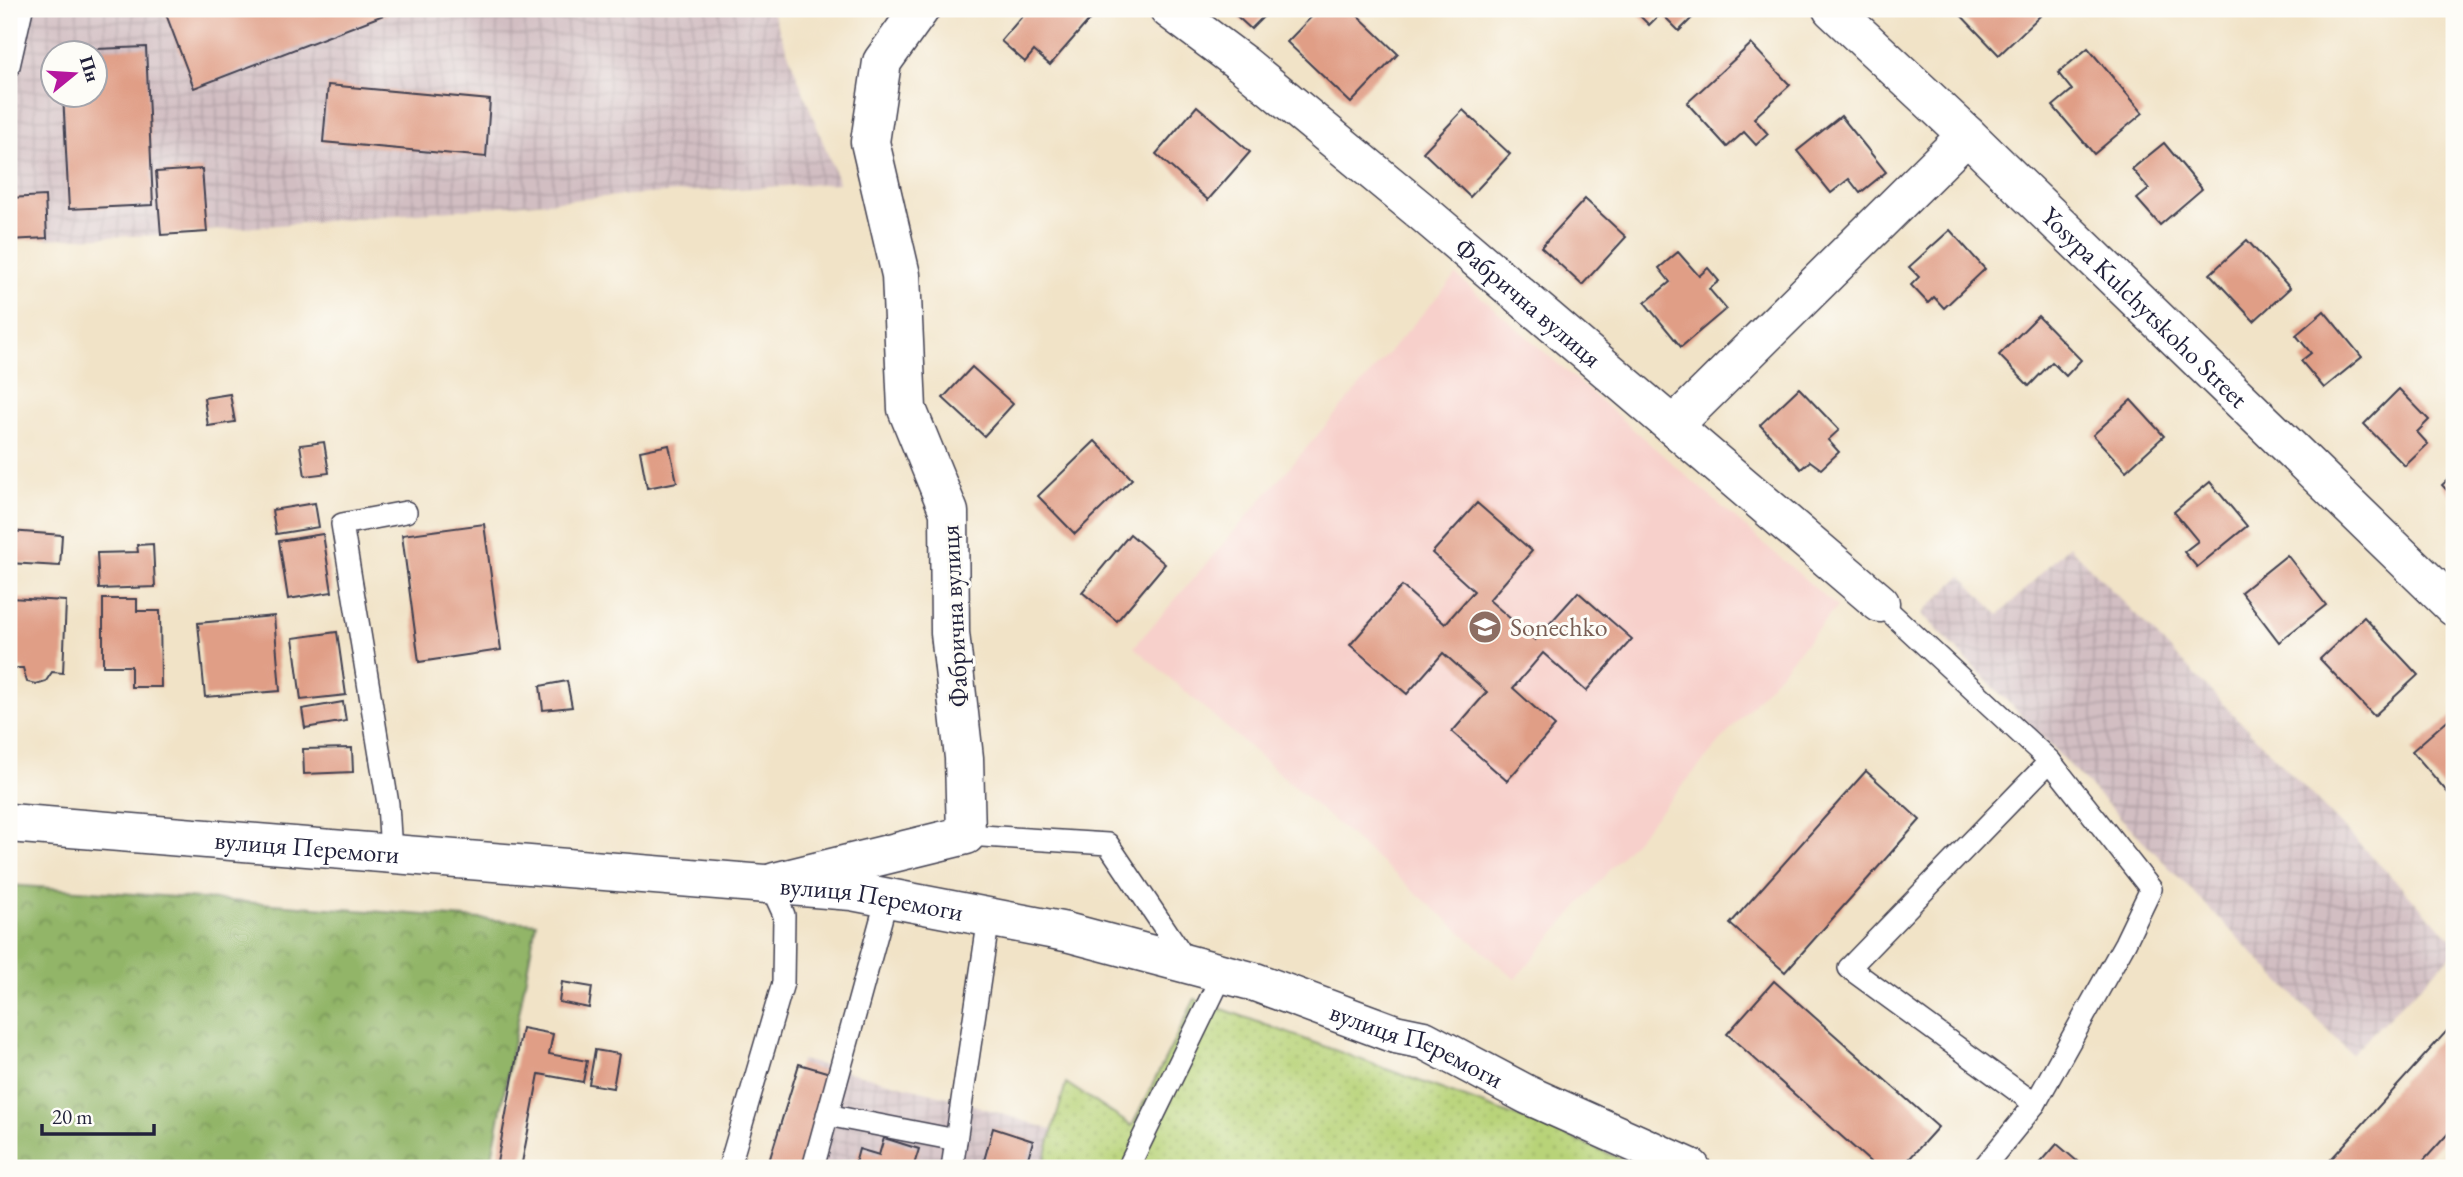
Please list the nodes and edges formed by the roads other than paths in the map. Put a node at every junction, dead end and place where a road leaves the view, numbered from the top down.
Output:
1 (22, 9) edge
2 (920, 9) edge
3 (1169, 9) edge
4 (1832, 9) edge
5 (9, 66) edge
6 (1967, 135) junction
7 (1673, 426) junction
8 (406, 512) dead end
9 (1880, 603) joint
10 (2454, 607) edge
11 (2050, 761) junction
12 (9, 823) edge
13 (967, 835) junction
14 (391, 853) junction
15 (770, 884) junction
16 (887, 898) junction
17 (989, 917) junction
18 (1206, 969) junction
19 (2035, 1104) junction
20 (827, 1115) junction
21 (956, 1140) junction
22 (729, 1168) edge
23 (813, 1168) edge
24 (952, 1168) edge
25 (1128, 1168) edge
26 (1691, 1168) edge
27 (1983, 1168) edge

1 - 5 lane
2 - 13 street, Фабрична вулиця
3 - 7 street, Фабрична вулиця
4 - 6 street, Yosypa Kulchytskoho Street
6 - 7 street
6 - 10 street, Yosypa Kulchytskoho Street
7 - 9 street, Фабрична вулиця
8 - 14 lane
9 - 11 lane
11 - 19 lane
11 - 19 lane
12 - 14 street, вулиця Перемоги
13 - 15 street
13 - 18 lane
14 - 15 street, вулиця Перемоги
15 - 16 street, вулиця Перемоги
15 - 22 lane
16 - 17 street, вулиця Перемоги
16 - 20 lane
17 - 18 street, вулиця Перемоги
17 - 21 lane
18 - 25 lane
18 - 26 street, вулиця Перемоги
19 - 27 lane
20 - 21 lane
20 - 23 lane
21 - 24 lane

